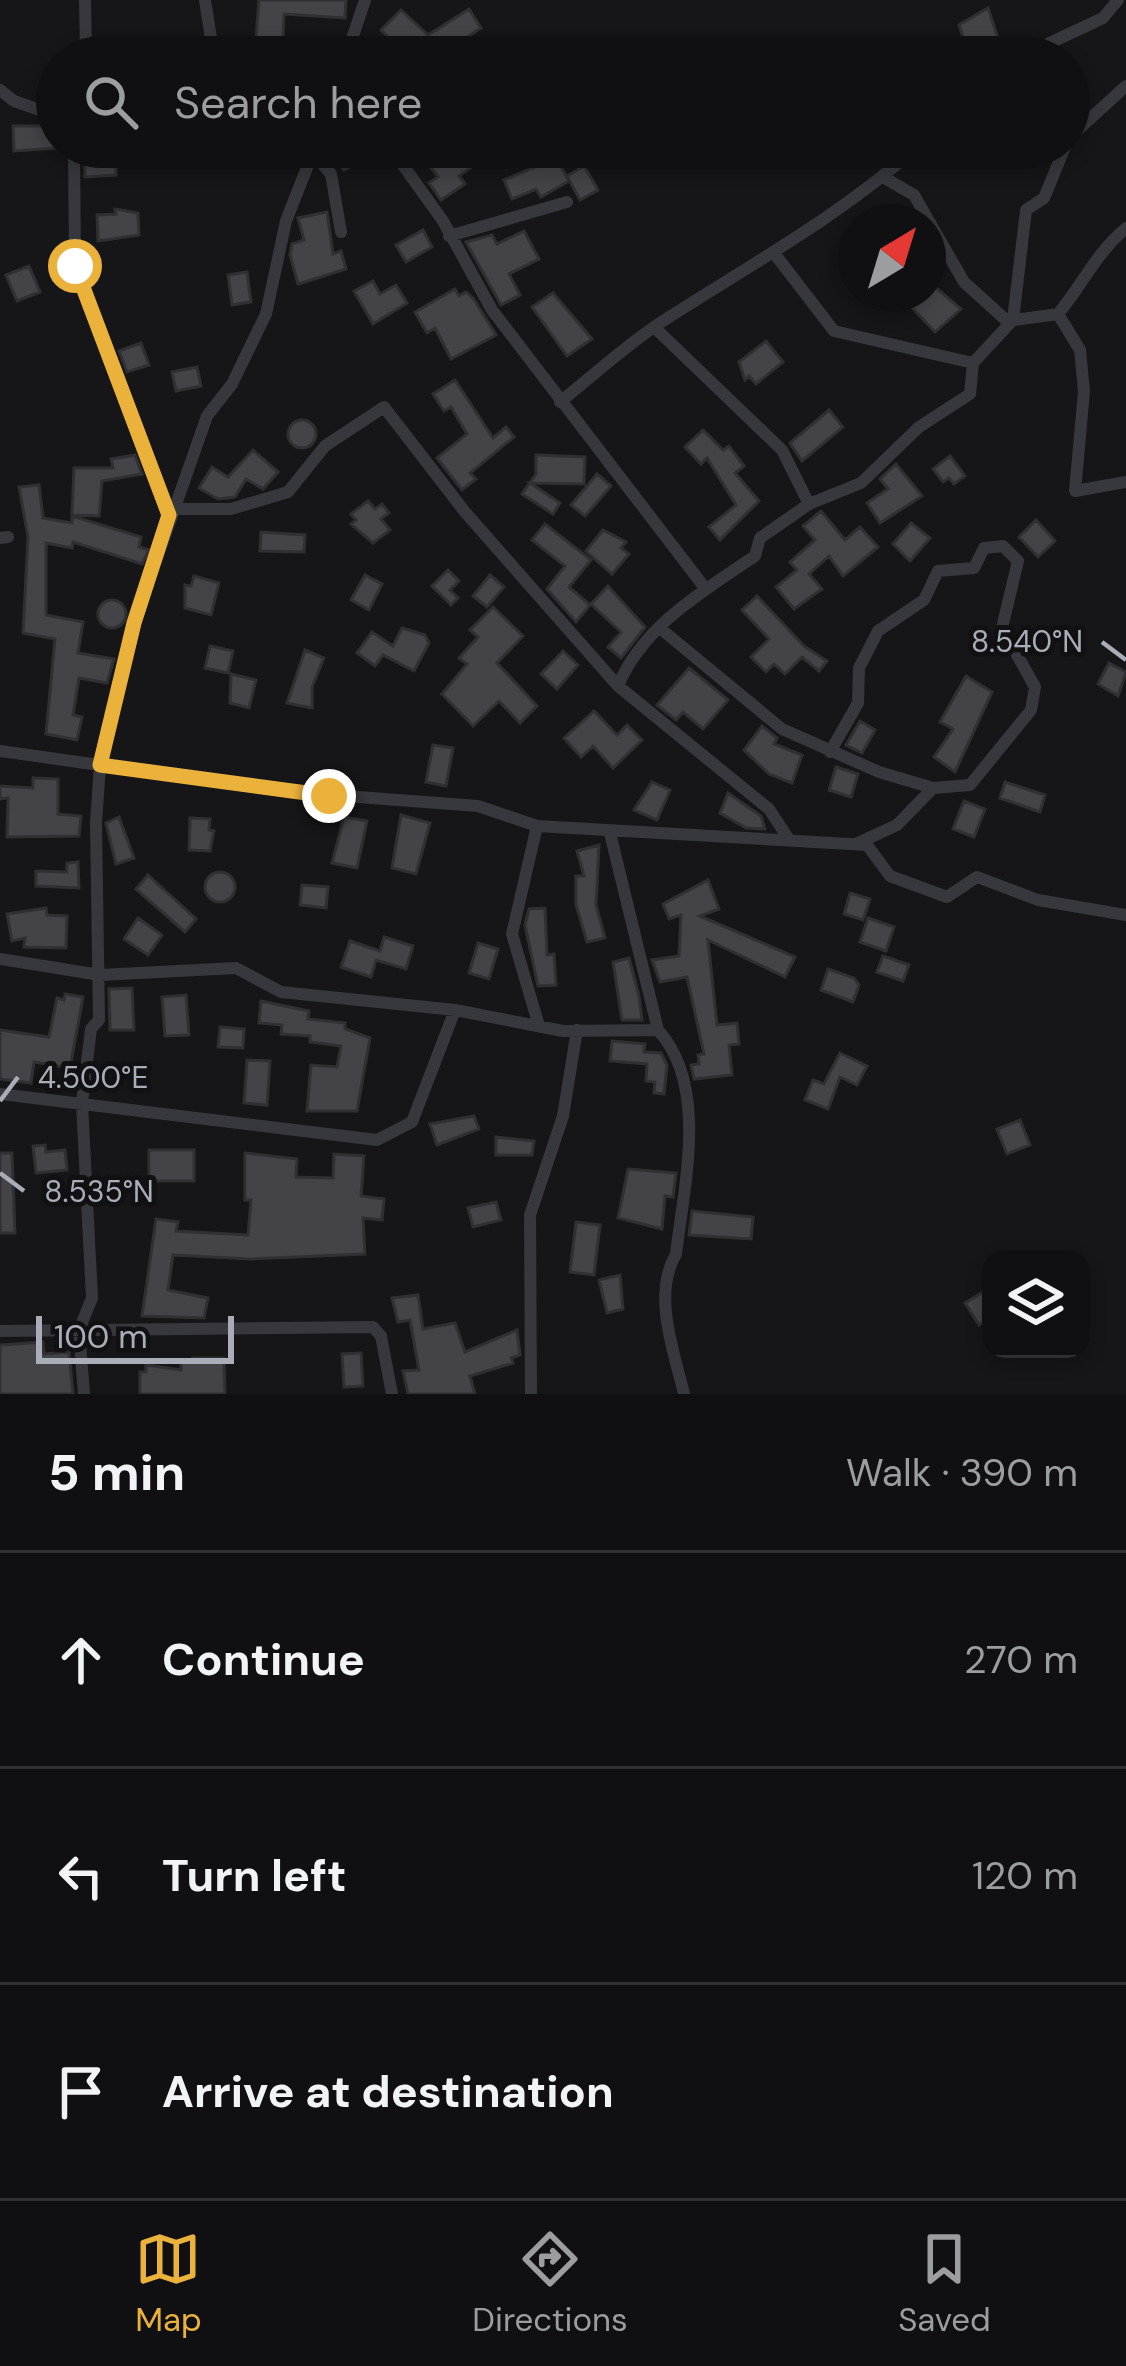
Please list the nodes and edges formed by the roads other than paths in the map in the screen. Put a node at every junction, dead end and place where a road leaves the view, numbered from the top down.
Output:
1 (85, 0) edge
2 (205, 0) edge
3 (365, 0) edge
4 (1122, 2) edge
5 (86, 36) edge
6 (211, 36) edge
7 (353, 36) edge
8 (1065, 36) edge
9 (1126, 86) edge
10 (0, 90) edge
11 (36, 109) edge
12 (1090, 119) edge
13 (74, 168) edge
14 (305, 168) edge
15 (327, 168) edge
16 (408, 168) edge
17 (893, 168) edge
18 (1056, 168) edge
19 (883, 177) junction
20 (567, 202) dead end
21 (1126, 229) edge
22 (340, 232) dead end
23 (449, 236) junction
24 (774, 253) junction
25 (1058, 314) junction
26 (1012, 320) junction
27 (654, 327) junction
28 (973, 363) junction
29 (560, 402) junction
30 (1126, 482) edge
31 (809, 504) junction
32 (170, 512) junction
33 (705, 588) junction
34 (662, 629) junction
35 (618, 686) junction
36 (0, 751) edge
37 (830, 752) junction
38 (100, 765) junction
39 (933, 788) junction
40 (537, 826) junction
41 (610, 833) junction
42 (790, 841) junction
43 (857, 844) junction
44 (1126, 915) edge
45 (0, 958) edge
46 (100, 975) junction
47 (455, 1010) junction
48 (539, 1026) junction
49 (577, 1030) junction
50 (658, 1030) junction
51 (0, 1094) edge
52 (82, 1103) junction
53 (79, 1330) junction
54 (0, 1331) edge
55 (84, 1394) edge
56 (392, 1394) edge
57 (531, 1394) edge
58 (684, 1394) edge

1 - 5 street
2 - 6 street
3 - 7 street
4 - 8 street
9 - 12 street
10 - 11 street
13 - 32 street
14 - 32 street
15 - 22 street
16 - 23 street
17 - 19 street
18 - 26 street
19 - 24 street
19 - 26 street
20 - 23 street
21 - 25 street
23 - 29 street
24 - 27 street
24 - 28 street
25 - 26 street
25 - 30 street
26 - 28 street
27 - 29 street
27 - 31 street
28 - 31 street
29 - 33 street
31 - 33 street
32 - 35 street
32 - 38 street
33 - 34 street
34 - 35 street
34 - 37 street
35 - 42 street
36 - 38 street
37 - 39 street
37 - 39 street
38 - 40 street
38 - 46 street
39 - 43 street
40 - 41 street
40 - 48 street
41 - 42 street
41 - 50 street
42 - 43 street
43 - 44 street
45 - 46 street
46 - 47 street
46 - 52 street
47 - 48 street
47 - 52 street
48 - 49 street
49 - 50 street
49 - 57 street
50 - 58 street
51 - 52 street
52 - 53 street
53 - 54 street
53 - 55 street
53 - 56 street

